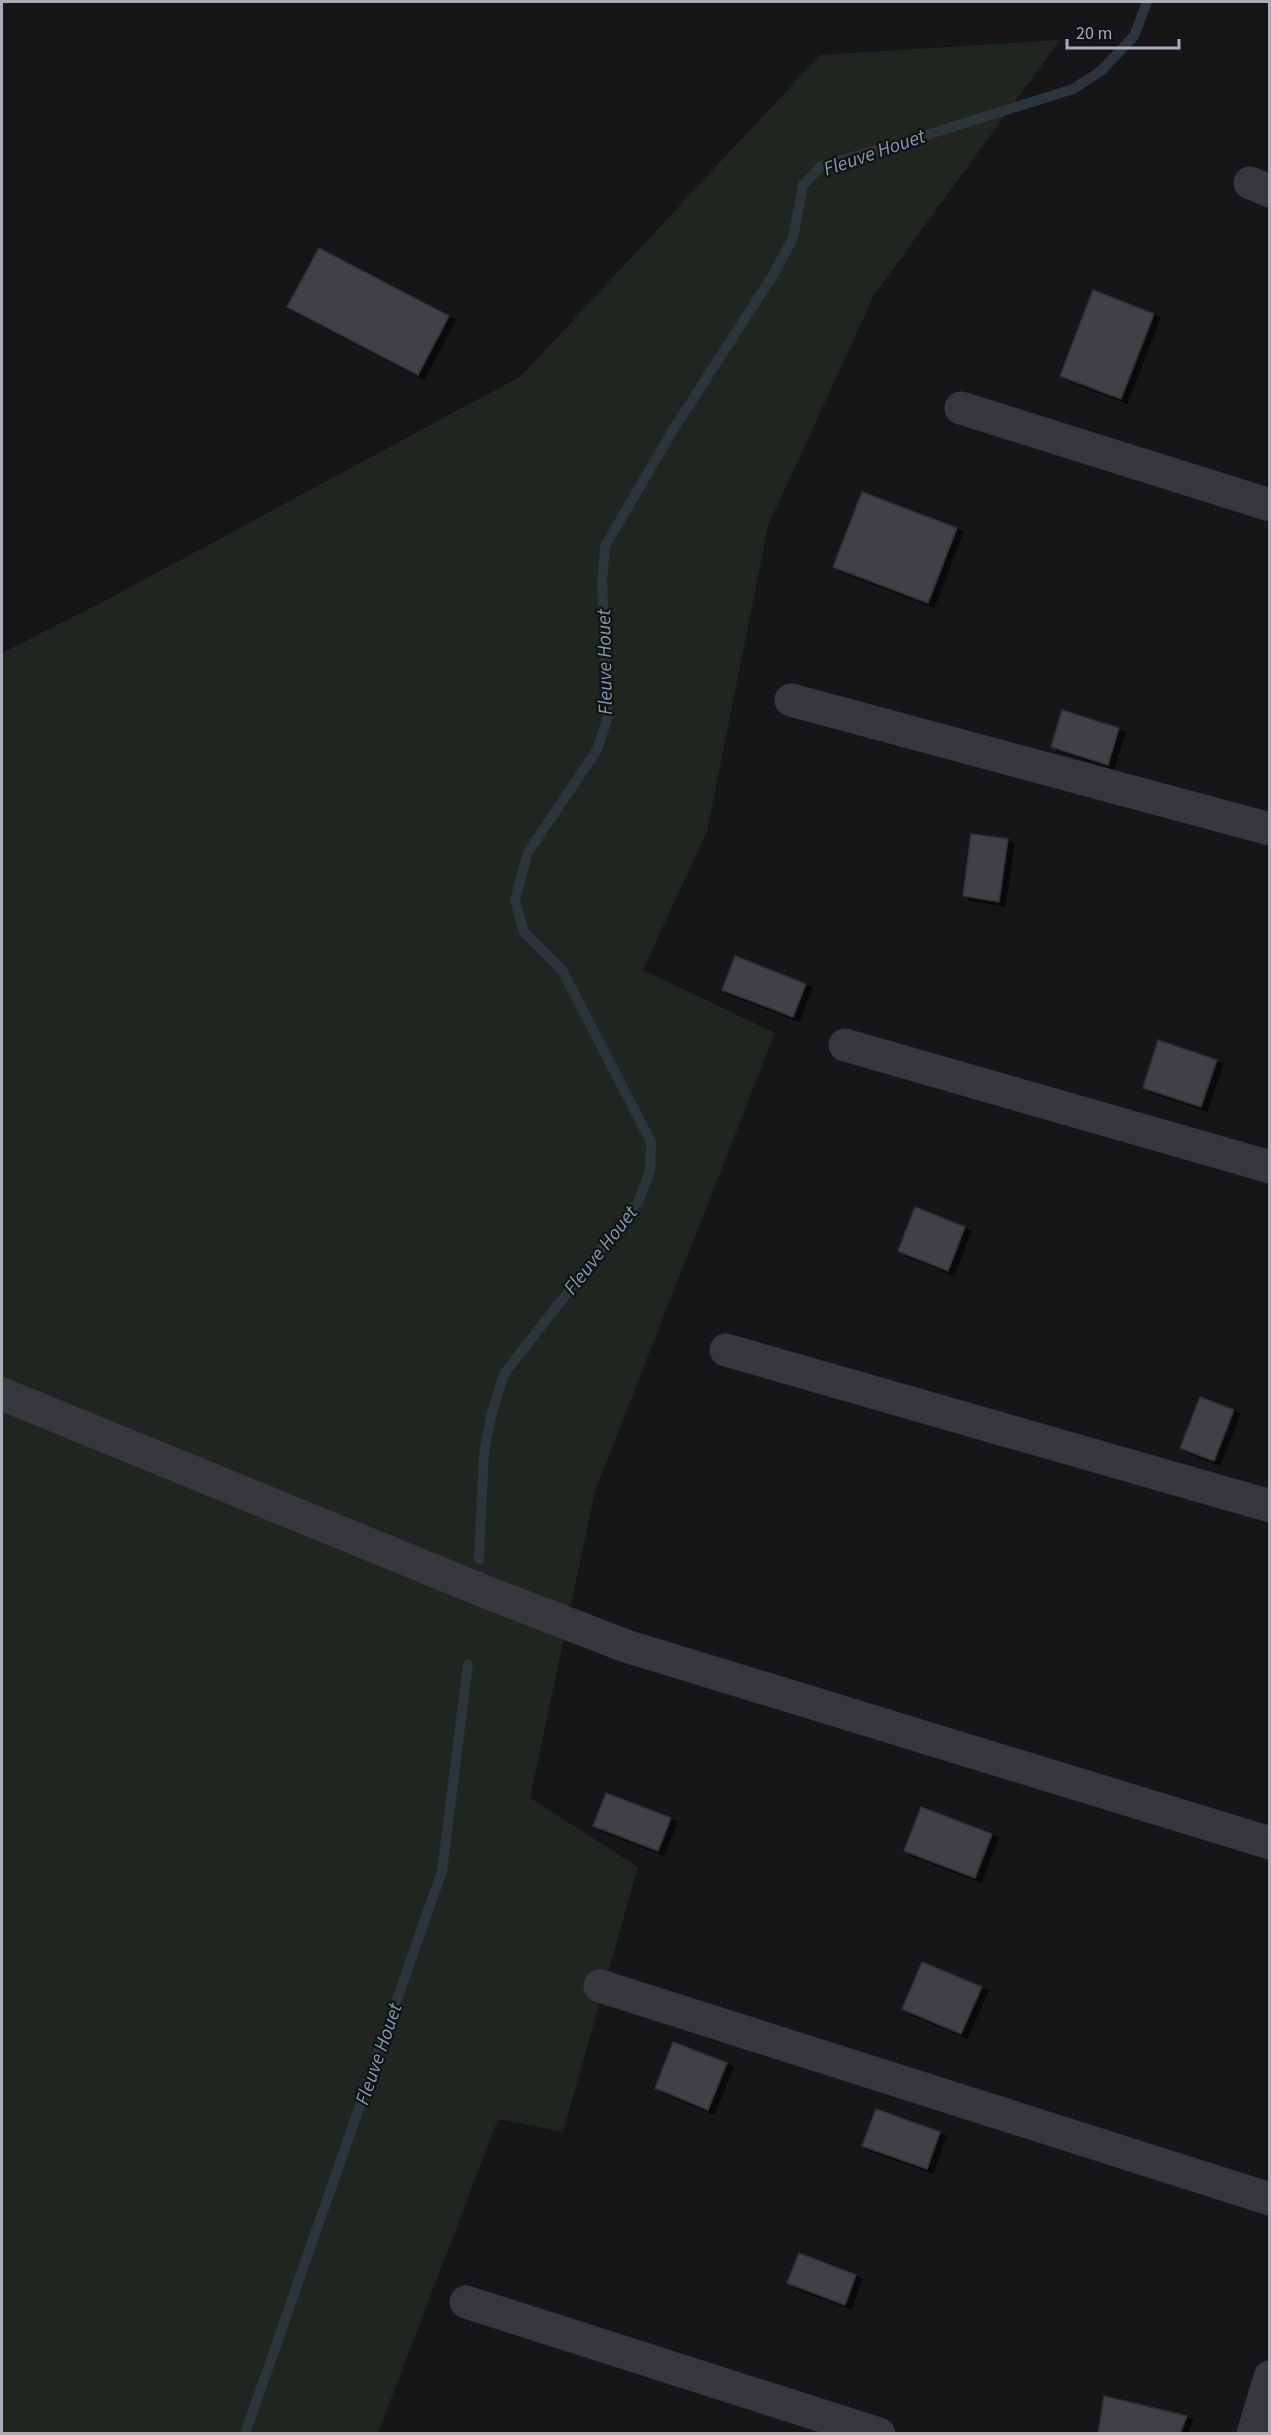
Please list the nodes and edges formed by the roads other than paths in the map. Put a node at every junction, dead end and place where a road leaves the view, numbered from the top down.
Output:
1 (961, 408) dead end
2 (1269, 505) edge
3 (791, 700) dead end
4 (1269, 830) edge
5 (845, 1045) dead end
6 (1269, 1167) edge
7 (726, 1350) dead end
8 (2, 1394) edge
9 (1269, 1506) edge
10 (1269, 1843) edge
11 (600, 1986) dead end
12 (1269, 2199) edge
13 (466, 2302) dead end
14 (1269, 2377) edge
15 (879, 2433) edge
16 (1253, 2433) edge

1 - 2 street
3 - 4 street
5 - 6 street
7 - 9 street
8 - 10 street
11 - 12 street
13 - 15 street
14 - 16 street

